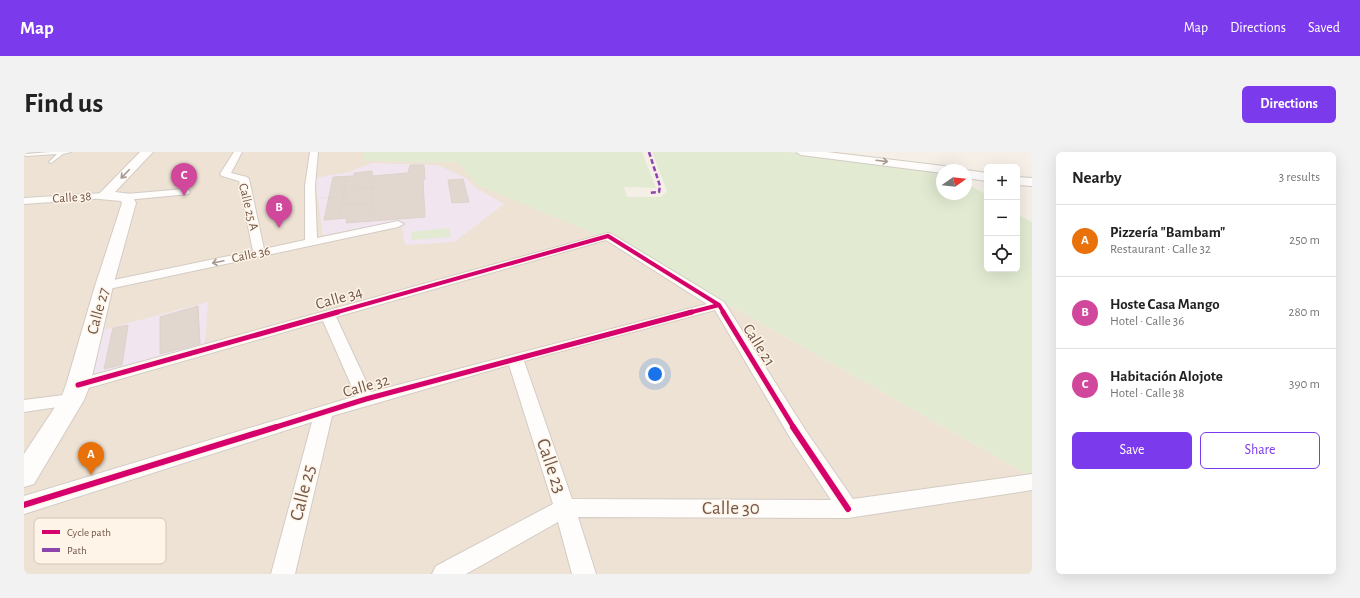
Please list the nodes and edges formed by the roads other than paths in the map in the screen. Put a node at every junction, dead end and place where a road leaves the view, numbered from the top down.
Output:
1 (69, 152) edge
2 (147, 152) edge
3 (158, 152) edge
4 (238, 152) edge
5 (314, 152) edge
6 (801, 152) edge
7 (61, 153) edge
8 (26, 155) dead end
9 (51, 162) dead end
10 (936, 169) edge
11 (972, 175) edge
12 (984, 176) edge
13 (185, 192) dead end
14 (117, 196) junction
15 (24, 201) edge
16 (398, 224) dead end
17 (608, 236) joint
18 (311, 243) junction
19 (259, 253) junction
20 (104, 286) junction
21 (719, 305) junction
22 (328, 314) junction
23 (515, 358) junction
24 (75, 392) junction
25 (366, 399) junction
26 (24, 406) edge
27 (324, 412) junction
28 (24, 476) edge
29 (1032, 482) edge
30 (24, 505) edge
31 (565, 508) junction
32 (848, 509) junction
33 (283, 574) edge
34 (444, 574) edge
35 (584, 574) edge

1 - 7 lane
2 -> 14 main road
3 - 14 main road
4 - 19 street, Calle 25 A
5 - 18 street
6 -> 10 street
7 - 8 lane
7 - 9 lane
11 - 12 street
13 - 14 street, Calle 38
14 - 15 street, Calle 38
14 - 20 main road, Calle 27
16 - 18 street, Calle 36
17 - 21 street, Calle 21
17 - 22 street, Calle 34
18 - 19 street, Calle 36
19 -> 20 street, Calle 36
20 - 24 main road, Calle 27
21 - 23 street, Calle 32
21 - 32 street, Calle 21
22 - 24 street, Calle 34
22 - 25 street
23 - 25 street, Calle 32
23 - 31 street, Calle 23
24 - 26 street, Calle 34
24 - 28 main road, Calle 27
25 - 27 street, Calle 32
27 - 30 street, Calle 32
27 - 33 street, Calle 25
29 - 32 street, Calle 30
31 - 32 street, Calle 30
31 - 34 street, Calle 30
31 - 35 street, Calle 23

